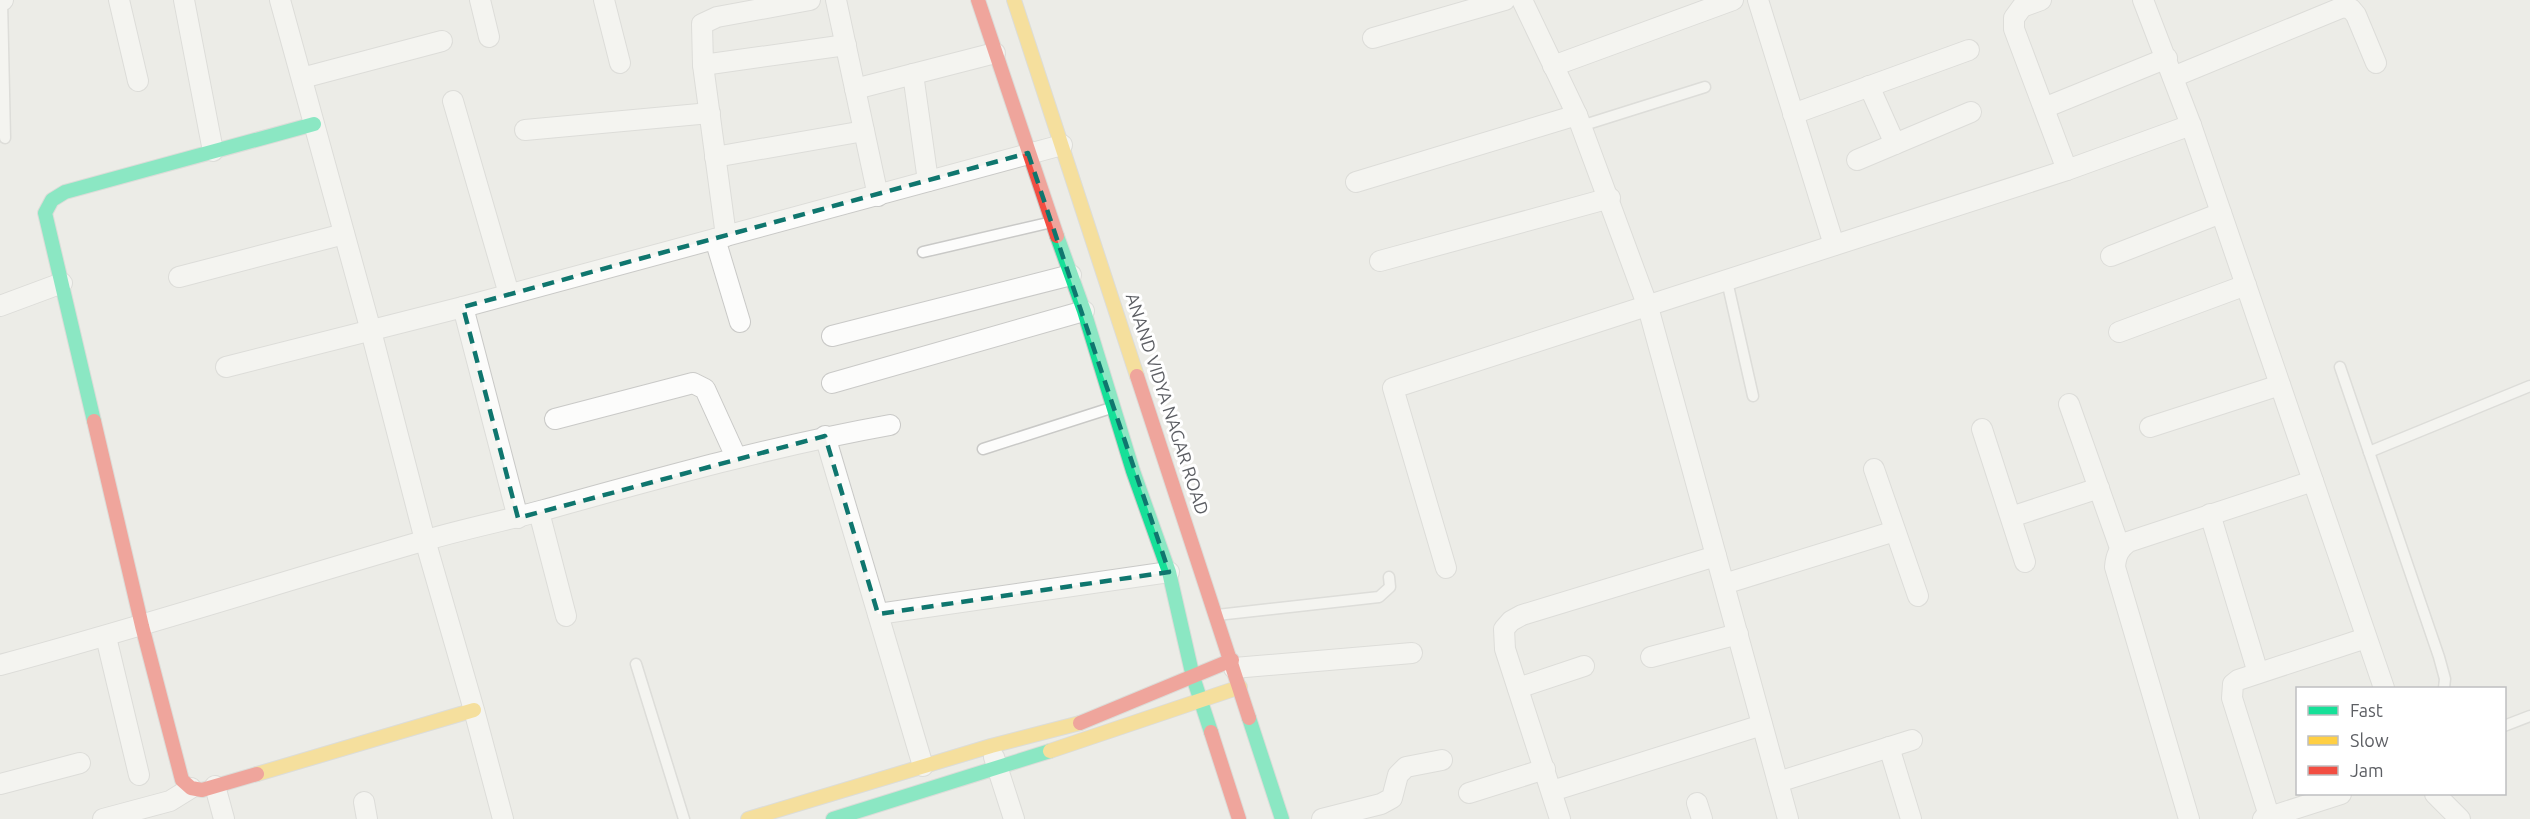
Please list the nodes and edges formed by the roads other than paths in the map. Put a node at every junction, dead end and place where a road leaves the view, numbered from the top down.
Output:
1 (2, 0) edge
2 (119, 0) edge
3 (184, 0) edge
4 (280, 0) edge
5 (480, 0) edge
6 (604, 0) edge
7 (810, 0) edge
8 (836, 0) edge
9 (978, 0) edge
10 (1014, 0) edge
11 (1505, 0) edge
12 (1522, 0) edge
13 (1733, 0) edge
14 (1760, 0) edge
15 (2041, 0) edge
16 (2143, 0) edge
17 (489, 37) dead end
18 (1373, 38) dead end
19 (442, 40) dead end
20 (846, 45) junction
21 (1969, 50) dead end
22 (995, 53) junction
23 (620, 63) dead end
24 (2376, 63) dead end
25 (703, 65) junction
26 (1553, 66) junction
27 (2170, 68) junction
28 (914, 74) junction
29 (302, 78) junction
30 (138, 81) dead end
31 (1869, 86) junction
32 (1705, 87) dead end
33 (855, 89) junction
34 (453, 101) dead end
35 (2044, 108) junction
36 (1971, 112) dead end
37 (710, 113) junction
38 (1793, 114) junction
39 (1579, 121) junction
40 (314, 124) junction
41 (2191, 125) junction
42 (525, 130) dead end
43 (864, 131) junction
44 (5, 138) dead end
45 (1895, 144) junction
46 (1062, 145) junction
47 (213, 151) junction
48 (1028, 153) junction
49 (715, 156) junction
50 (1857, 160) dead end
51 (2067, 170) junction
52 (928, 181) junction
53 (1356, 182) dead end
54 (878, 196) junction
55 (1610, 198) junction
56 (2221, 213) junction
57 (1052, 222) junction
58 (344, 234) junction
59 (720, 238) junction
60 (1834, 245) junction
61 (923, 252) dead end
62 (2111, 256) dead end
63 (1380, 261) dead end
64 (1071, 275) junction
65 (179, 277) dead end
66 (1727, 280) junction
67 (62, 283) junction
68 (2246, 285) junction
69 (509, 294) junction
70 (0, 306) edge
71 (1648, 306) junction
72 (463, 307) junction
73 (1084, 311) junction
74 (740, 322) dead end
75 (371, 331) junction
76 (2119, 332) dead end
77 (832, 336) dead end
78 (226, 367) dead end
79 (2340, 367) dead end
80 (832, 383) dead end
81 (2280, 385) junction
82 (2530, 386) edge
83 (1753, 396) dead end
84 (2069, 404) dead end
85 (1113, 407) junction
86 (555, 419) dead end
87 (890, 425) dead end
88 (2150, 427) dead end
89 (1982, 429) dead end
90 (825, 436) junction
91 (983, 449) dead end
92 (2369, 452) junction
93 (736, 457) junction
94 (1874, 469) dead end
95 (2313, 481) junction
96 (2099, 488) junction
97 (539, 512) junction
98 (2210, 514) junction
99 (2010, 517) junction
100 (518, 518) junction
101 (1895, 531) junction
102 (425, 540) junction
103 (2120, 548) junction
104 (1716, 556) junction
105 (2025, 562) dead end
106 (1446, 568) dead end
107 (1169, 572) junction
108 (1389, 577) dead end
109 (1724, 584) junction
110 (1918, 596) dead end
111 (878, 614) junction
112 (1217, 615) junction
113 (566, 616) dead end
114 (142, 626) junction
115 (1738, 634) junction
116 (105, 636) junction
117 (2366, 638) junction
118 (1412, 653) dead end
119 (1651, 657) dead end
120 (636, 664) dead end
121 (0, 665) edge
122 (1584, 666) dead end
123 (1235, 672) junction
124 (2258, 673) junction
125 (1193, 677) junction
126 (2384, 687) edge
127 (2444, 687) edge
128 (1518, 688) junction
129 (1201, 699) junction
130 (474, 710) junction
131 (2530, 716) edge
132 (1762, 726) junction
133 (2506, 726) edge
134 (1912, 740) dead end
135 (991, 746) junction
136 (1889, 747) junction
137 (1442, 760) dead end
138 (80, 763) dead end
139 (923, 766) junction
140 (998, 768) junction
141 (1545, 769) junction
142 (139, 775) dead end
143 (1, 779) edge
144 (1778, 782) junction
145 (215, 786) junction
146 (191, 788) junction
147 (1552, 791) junction
148 (1468, 793) dead end
149 (2338, 795) edge
150 (2436, 795) edge
151 (2268, 818) edge
152 (103, 819) edge
153 (224, 819) edge
154 (503, 819) edge
155 (684, 819) edge
156 (748, 819) edge
157 (833, 819) edge
158 (1014, 819) edge
159 (1239, 819) edge
160 (1282, 819) edge
161 (1322, 819) edge
162 (1560, 819) edge
163 (1788, 819) edge
164 (1911, 819) edge
165 (2188, 819) edge
166 (2460, 819) edge

1 - 44 lane
2 - 30 street
3 - 47 street
4 - 29 street
5 - 17 street
6 - 23 street
7 - 25 street
8 - 20 street
9 - 22 street
10 - 46 street, ANAND VIDYA NAGAR ROAD
11 - 18 street
12 - 26 street
13 - 26 street
14 - 38 street
15 - 35 street
16 - 27 street
19 - 29 street
20 - 25 street
20 - 33 street
21 - 31 street
22 - 28 street
22 - 48 street
24 - 27 street
25 - 37 street
26 - 39 street
27 - 35 street
27 - 41 street
28 - 33 street
28 - 52 street
29 - 40 street
31 - 38 street
31 - 45 street
32 - 39 lane
33 - 43 street
34 - 69 street
35 - 51 street
36 - 45 street
37 - 42 street
37 - 49 street
38 - 60 street
39 - 53 street
39 - 55 street
40 - 47 street
40 - 58 street
41 - 51 street
41 - 56 street
43 - 49 street
43 - 54 street
45 - 50 street
46 - 48 street
46 - 112 street, ANAND VIDYA NAGAR ROAD
47 - 67 street
48 - 52 street
48 - 57 street
49 - 59 street
51 - 60 street
52 - 54 street
54 - 59 street
55 - 63 street
55 - 71 street
56 - 62 street
56 - 68 street
57 - 61 lane
57 - 64 street
58 - 65 street
58 - 75 street
59 - 69 street
59 - 74 street
60 - 66 street
64 - 73 street
64 - 77 street
66 - 71 street
66 - 83 lane
67 - 70 street
67 - 114 street
68 - 76 street
68 - 81 street
69 - 72 street
71 - 104 street
71 - 106 street
72 - 75 street
72 - 100 street
73 - 80 street
73 - 85 street
75 - 78 street
75 - 102 street
79 - 92 lane
81 - 88 street
81 - 95 street
82 - 92 lane
84 - 96 street
85 - 91 lane
85 - 107 street
86 - 93 street
87 - 90 street
89 - 99 street
90 - 93 street
90 - 111 street
92 - 127 lane
93 - 97 street
94 - 101 street
95 - 98 street
95 - 117 street
96 - 99 street
96 - 103 street
97 - 100 street
97 - 113 street
98 - 103 street
98 - 124 street
99 - 105 street
100 - 102 street
101 - 109 street
101 - 110 street
102 - 114 street
102 - 130 street
103 - 165 street
104 - 109 street
104 - 128 street
107 - 111 street
107 - 125 street
108 - 112 lane
109 - 115 street
111 - 139 street
112 - 123 street, ANAND VIDYA NAGAR ROAD
114 - 116 street
114 - 146 street
115 - 119 street
115 - 132 street
116 - 121 street
116 - 142 street
117 - 124 street
117 - 126 street
118 - 123 street
120 - 155 lane
122 - 128 street
123 - 125 street
123 - 129 street
123 - 160 street, ANAND VIDYA NAGAR ROAD
124 - 151 street
125 - 129 street
125 - 135 street
128 - 141 street
129 - 140 street
129 - 159 street
130 - 145 street
130 - 154 street
131 - 133 lane
132 - 144 street
132 - 147 street
134 - 136 street
135 - 139 street
135 - 140 street
136 - 144 street
136 - 164 street
137 - 161 street
138 - 143 street
139 - 156 street
140 - 157 street
140 - 158 street
141 - 147 street
141 - 148 street
144 - 163 street
145 - 146 street
145 - 153 street
146 - 152 street
147 - 162 street
149 - 151 street
150 - 166 street

